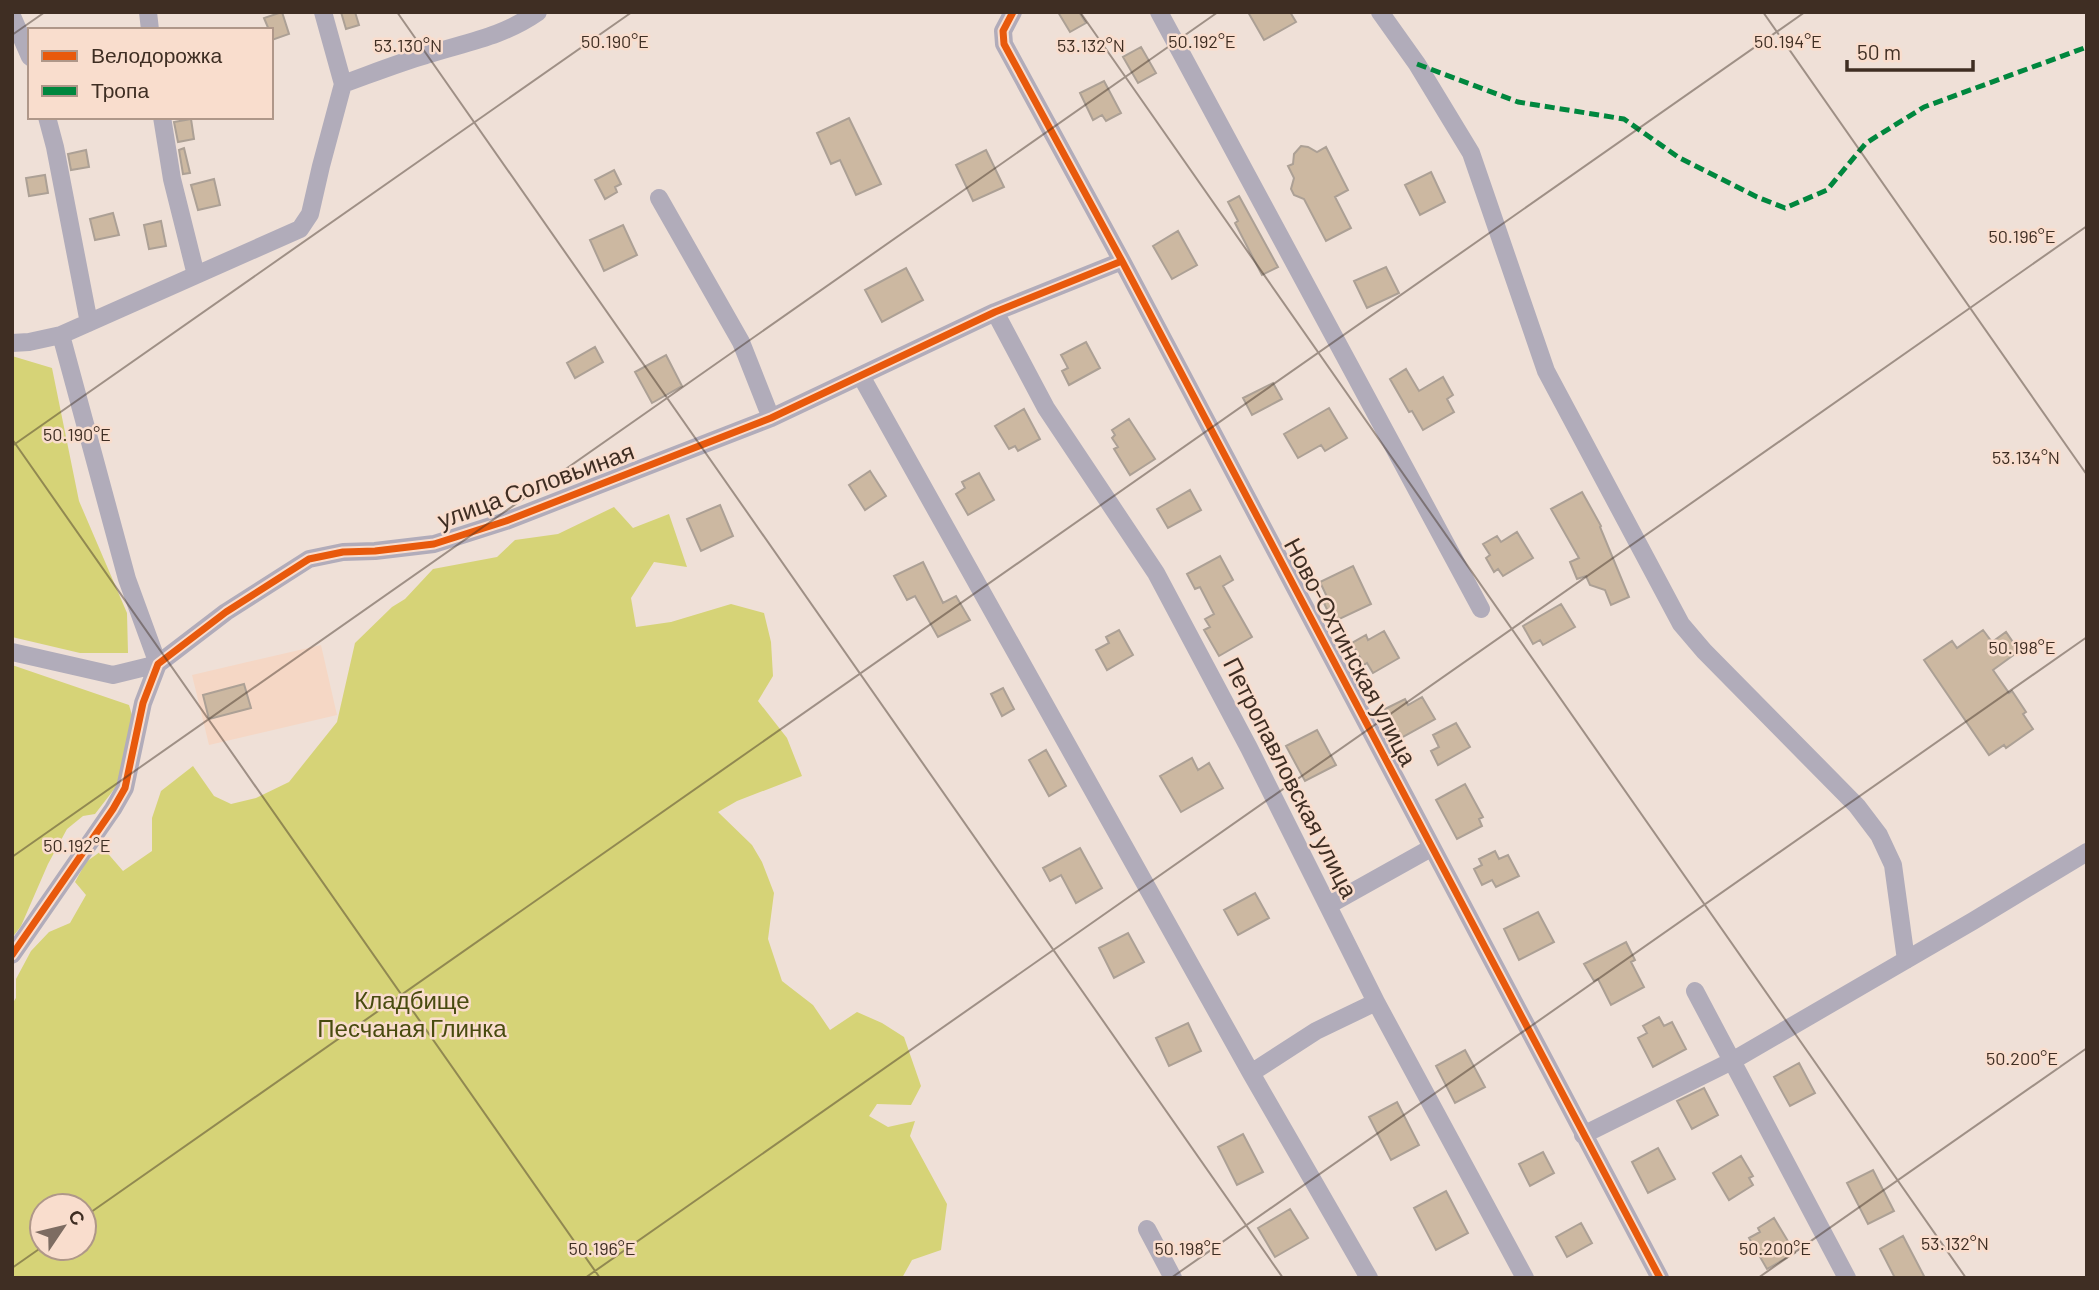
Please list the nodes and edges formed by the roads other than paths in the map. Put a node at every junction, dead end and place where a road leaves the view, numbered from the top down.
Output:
1 (323, 12) edge
2 (538, 12) edge
3 (1013, 12) edge
4 (1160, 12) edge
5 (1380, 12) edge
6 (12, 16) edge
7 (28, 52) edge
8 (343, 83) junction
9 (48, 119) edge
10 (162, 119) edge
11 (659, 198) dead end
12 (1122, 261) junction
13 (196, 275) junction
14 (995, 312) junction
15 (89, 323) junction
16 (61, 335) junction
17 (12, 343) edge
18 (860, 376) junction
19 (771, 418) junction
20 (1481, 609) dead end
21 (12, 652) edge
22 (158, 664) junction
23 (1432, 848) junction
24 (2087, 852) edge
25 (1329, 905) junction
26 (12, 955) edge
27 (1906, 960) junction
28 (1695, 991) dead end
29 (1376, 1002) junction
30 (1732, 1061) junction
31 (1251, 1073) junction
32 (1583, 1135) junction
33 (1147, 1229) dead end
34 (1172, 1278) edge
35 (1370, 1278) edge
36 (1525, 1278) edge
37 (1660, 1278) edge
38 (1847, 1278) edge

1 - 8 street
2 - 8 street
3 - 12 street, Ново-Охтинская улица
4 - 20 street
5 - 27 street
6 - 7 street
8 - 13 street
9 - 15 street
10 - 13 street
11 - 19 street
12 - 14 street, улица Соловьиная
12 - 23 street, Ново-Охтинская улица
13 - 15 street
14 - 18 street, улица Соловьиная
14 - 25 street, Петропавловская улица
15 - 16 street
16 - 17 street
16 - 22 street
18 - 19 street, улица Соловьиная
18 - 31 street
19 - 22 street, улица Соловьиная
21 - 22 street
22 - 26 street
23 - 25 street
23 - 32 street, Ново-Охтинская улица
24 - 27 street
25 - 29 street, Петропавловская улица
27 - 30 street
28 - 30 street
29 - 31 street
29 - 36 street, Петропавловская улица
30 - 32 street
30 - 38 street
31 - 35 street
32 - 37 street, Ново-Охтинская улица
33 - 34 street

